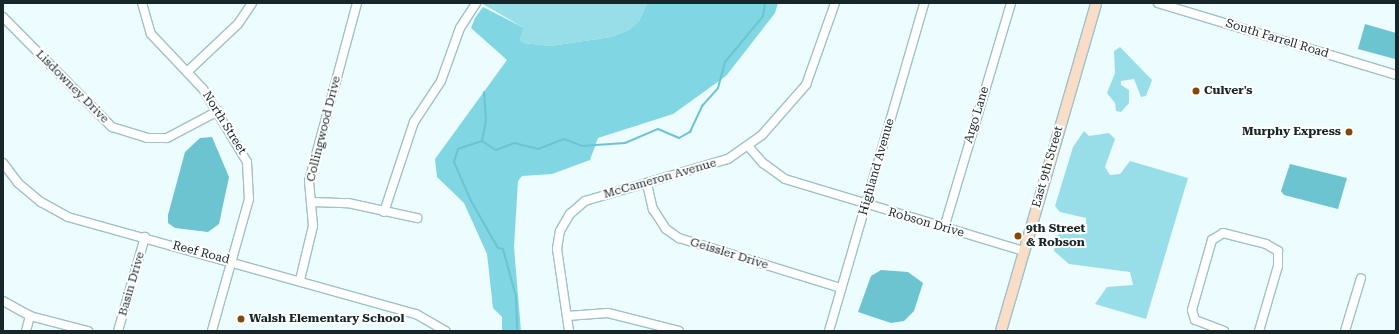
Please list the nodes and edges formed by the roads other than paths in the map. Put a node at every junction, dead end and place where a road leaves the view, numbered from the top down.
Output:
1 (142, 3) edge
2 (252, 3) edge
3 (357, 3) edge
4 (476, 3) edge
5 (835, 3) edge
6 (924, 3) edge
7 (1011, 3) edge
8 (1096, 3) edge
9 (1158, 3) edge
10 (3, 17) edge
11 (187, 72) junction
12 (1396, 75) edge
13 (218, 111) junction
14 (748, 146) junction
15 (3, 163) edge
16 (647, 184) junction
17 (312, 202) junction
18 (865, 205) junction
19 (384, 212) junction
20 (417, 218) dead end
21 (944, 228) junction
22 (145, 237) junction
23 (1024, 251) junction
24 (231, 261) junction
25 (1361, 278) dead end
26 (300, 280) junction
27 (841, 288) junction
28 (3, 301) edge
29 (30, 316) junction
30 (567, 316) junction
31 (1209, 329) edge
32 (26, 331) edge
33 (88, 331) edge
34 (118, 331) edge
35 (212, 331) edge
36 (446, 331) edge
37 (569, 331) edge
38 (680, 331) edge
39 (829, 331) edge
40 (1001, 331) edge
41 (1224, 331) edge
42 (1259, 331) edge
43 (1345, 331) edge

1 - 11 street, North Street
2 - 11 street
3 - 17 street, Collingwood Drive
4 - 19 street
5 - 14 street, McCameron Avenue
6 - 18 street, Highland Avenue
7 - 21 street, Argo Lane
8 - 23 main road, East 9th Street
9 - 12 street, South Farrell Road
10 - 13 street, Lisdowney Drive
11 - 13 street, North Street
13 - 24 street, North Street
14 - 16 street, McCameron Avenue
14 - 18 street, Robson Drive
15 - 22 street, Reef Road
16 - 27 street, Geissler Drive
16 - 30 street, McCameron Avenue
17 - 19 street
17 - 26 street, Collingwood Drive
18 - 21 street, Robson Drive
18 - 27 street, Highland Avenue
19 - 20 street
21 - 23 street, Robson Drive
22 - 24 street, Reef Road
22 - 34 street, Basin Drive
23 - 40 main road, East 9th Street
24 - 26 street, Reef Road
24 - 35 street, North Street
25 - 43 street
26 - 36 street, Reef Road
27 - 39 street, Highland Avenue
28 - 29 street
29 - 32 street
29 - 33 street
30 - 37 street, McCameron Avenue
30 - 38 street
31 - 41 street
31 - 42 street

